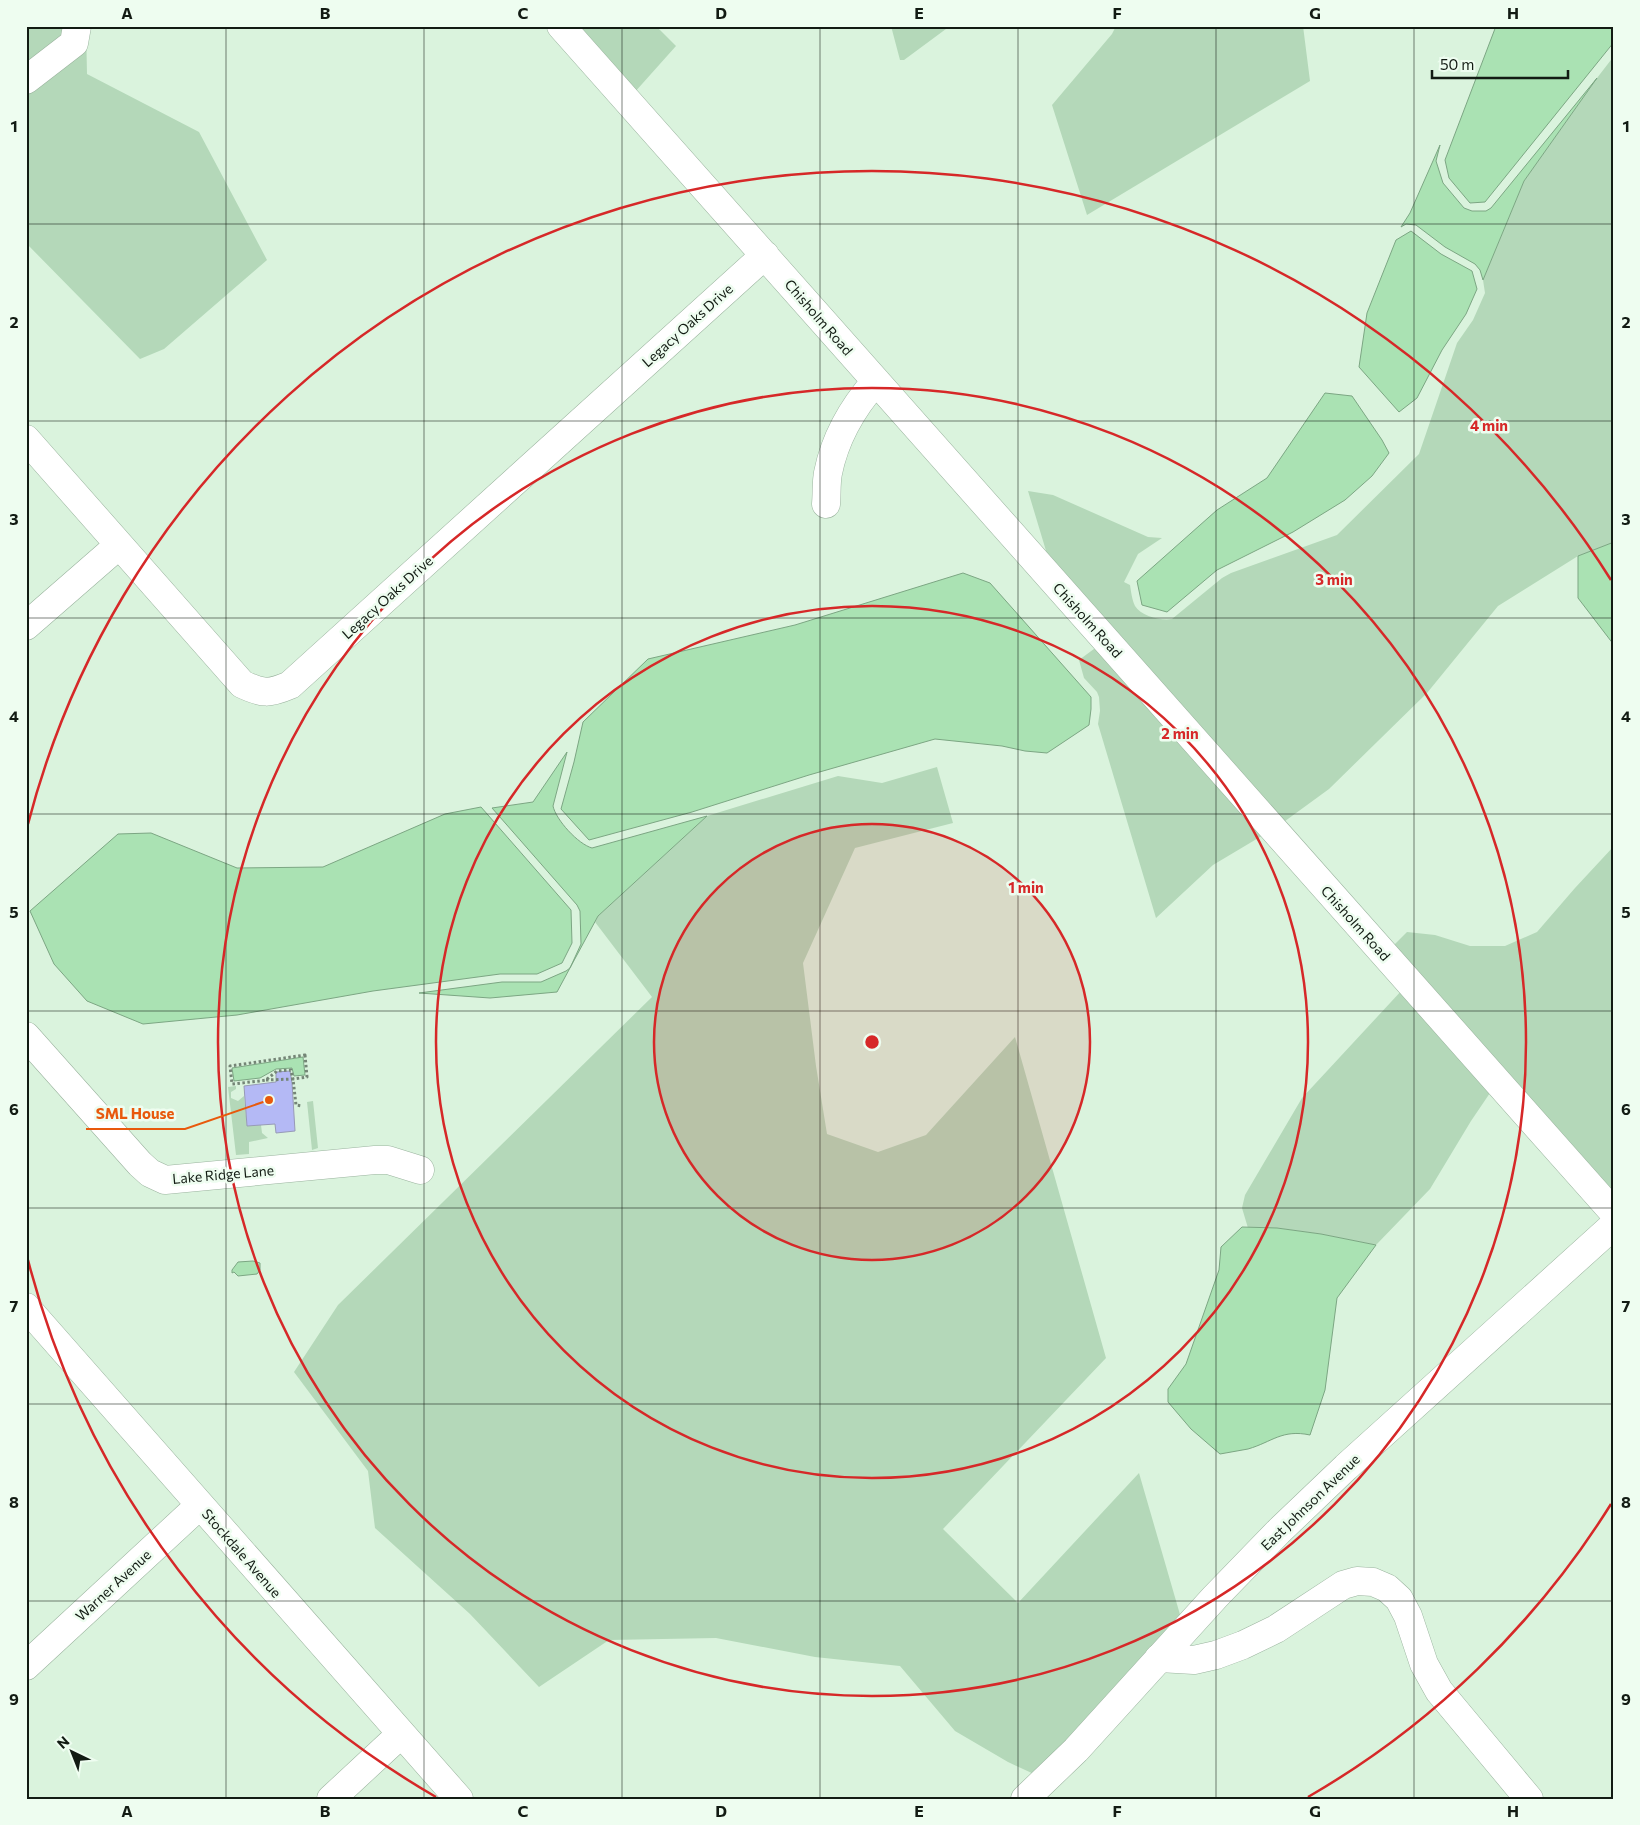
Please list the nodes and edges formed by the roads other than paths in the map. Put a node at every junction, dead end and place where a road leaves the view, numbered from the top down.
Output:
1 (77, 26) edge
2 (561, 26) edge
3 (26, 80) edge
4 (765, 255) junction
5 (876, 381) junction
6 (26, 439) edge
7 (826, 504) dead end
8 (119, 545) junction
9 (26, 626) edge
10 (26, 1036) edge
11 (420, 1170) dead end
12 (1614, 1214) edge
13 (1614, 1225) edge
14 (26, 1307) edge
15 (200, 1505) junction
16 (1159, 1658) junction
17 (26, 1666) edge
18 (401, 1734) junction
19 (331, 1799) edge
20 (459, 1799) edge
21 (1025, 1799) edge
22 (1529, 1799) edge

1 - 3 street
2 - 4 street, Chisholm Road
4 - 5 street, Chisholm Road
4 - 8 street, Legacy Oaks Drive
5 - 7 street
5 - 12 street, Chisholm Road
6 - 8 street, Legacy Oaks Drive
8 - 9 street
10 - 11 street, Lake Ridge Lane
13 - 16 street, East Johnson Avenue
14 - 15 street, Stockdale Avenue
15 - 17 street, Warner Avenue
15 - 18 street, Stockdale Avenue
16 - 21 street, East Johnson Avenue
16 - 22 street
18 - 19 street
18 - 20 street, Stockdale Avenue

